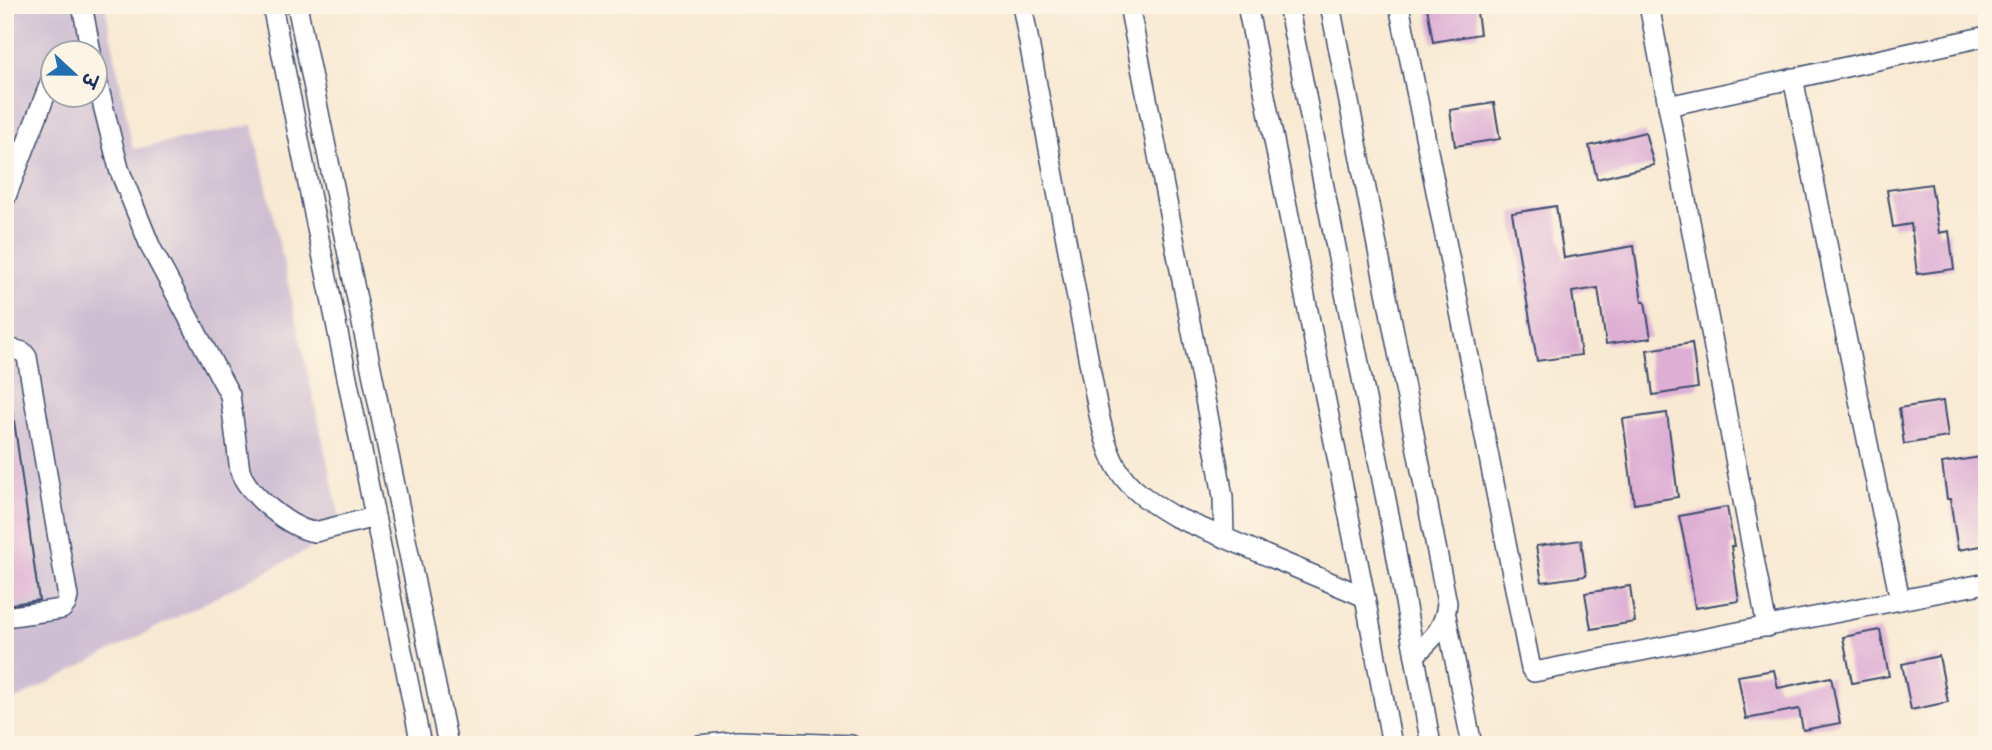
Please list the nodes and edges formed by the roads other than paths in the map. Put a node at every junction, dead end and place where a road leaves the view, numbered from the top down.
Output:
1 (82, 5) edge
2 (272, 5) edge
3 (297, 5) edge
4 (1021, 5) edge
5 (1129, 5) edge
6 (1247, 5) edge
7 (1288, 5) edge
8 (1330, 5) edge
9 (1399, 5) edge
10 (1649, 5) edge
11 (1987, 36) edge
12 (86, 38) edge
13 (1793, 78) junction
14 (1668, 106) junction
15 (40, 108) edge
16 (104, 108) edge
17 (5, 199) edge
18 (5, 351) edge
19 (375, 517) junction
20 (1223, 537) junction
21 (1987, 583) edge
22 (1366, 597) junction
23 (1900, 600) junction
24 (1446, 616) junction
25 (5, 617) edge
26 (1767, 627) junction
27 (1415, 654) junction
28 (421, 745) edge
29 (448, 745) edge
30 (699, 745) edge
31 (851, 745) edge
32 (1392, 745) edge
33 (1431, 745) edge
34 (1472, 745) edge

1 - 12 street
2 - 19 street
3 - 29 street
4 - 20 street
5 - 20 street
6 - 22 street
7 - 27 street
8 - 24 street
9 - 26 street
10 - 14 street
11 - 13 street
13 - 14 street
13 - 23 street
14 - 26 street
15 - 17 street
16 - 19 street
18 - 25 street
19 - 28 street
20 - 22 street
21 - 23 street
22 - 32 street
23 - 26 street
24 - 27 street
24 - 34 street
27 - 33 street
30 - 31 street

